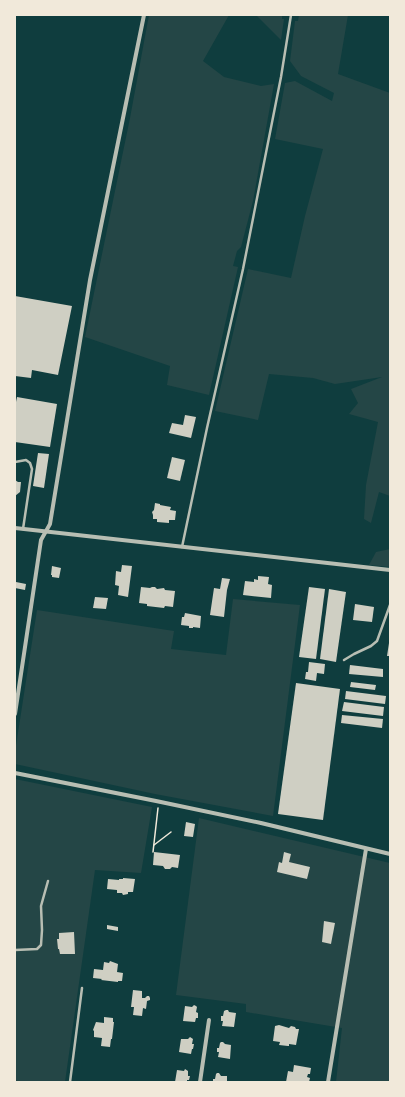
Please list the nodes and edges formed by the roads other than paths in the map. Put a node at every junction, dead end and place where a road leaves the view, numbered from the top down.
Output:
1 (144, 15) edge
2 (291, 15) edge
3 (15, 462) edge
4 (15, 528) edge
5 (23, 529) junction
6 (46, 532) junction
7 (182, 547) junction
8 (390, 570) edge
9 (390, 605) edge
10 (344, 660) dead end
11 (15, 714) edge
12 (15, 773) edge
13 (366, 849) junction
14 (390, 854) edge
15 (48, 881) dead end
16 (15, 950) edge
17 (82, 988) dead end
18 (209, 1020) dead end
19 (70, 1082) edge
20 (200, 1082) edge
21 (328, 1082) edge

1 - 6 street
2 - 7 lane
3 - 5 lane
4 - 5 street
5 - 6 street
6 - 7 street
6 - 11 street
7 - 8 street
9 - 10 lane
12 - 13 street
13 - 14 street
13 - 21 street
15 - 16 lane
17 - 19 lane
18 - 20 street

